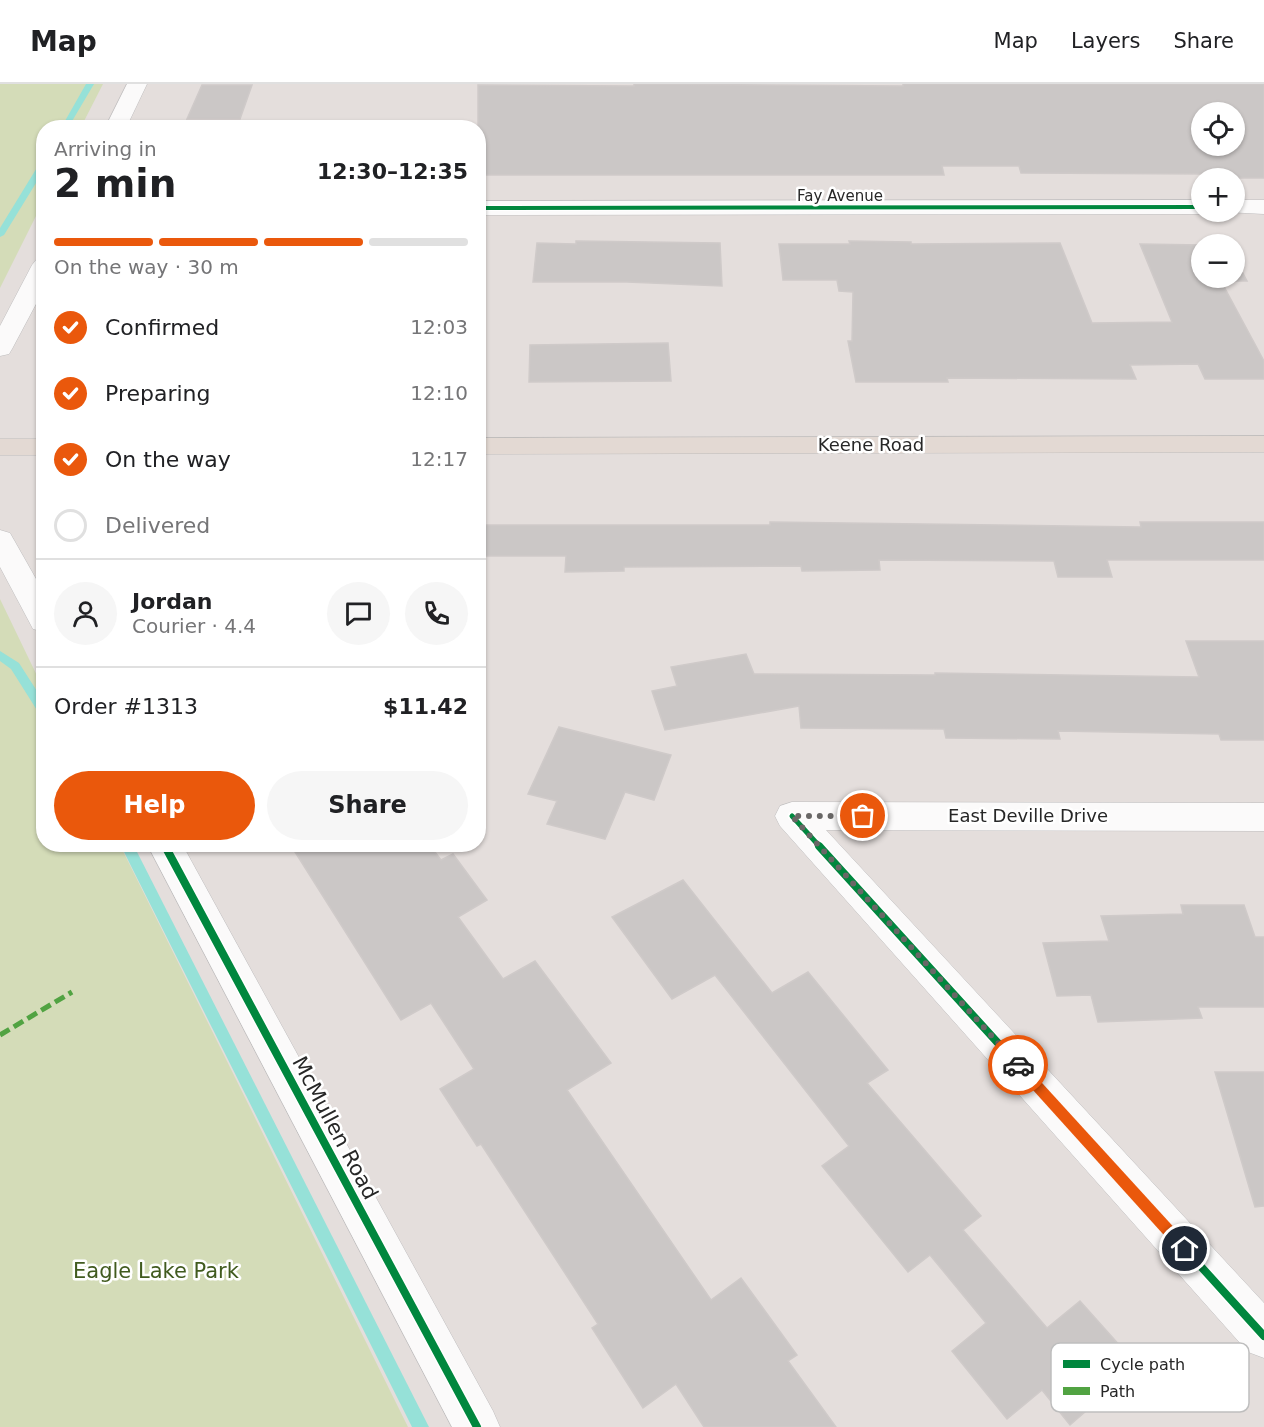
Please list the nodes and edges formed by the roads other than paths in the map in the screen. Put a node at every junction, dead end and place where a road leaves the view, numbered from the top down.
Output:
1 (137, 84) edge
2 (119, 120) edge
3 (1191, 207) edge
4 (1245, 207) edge
5 (1264, 207) edge
6 (486, 208) edge
7 (36, 280) edge
8 (0, 350) edge
9 (1264, 444) edge
10 (486, 446) edge
11 (0, 447) edge
12 (36, 447) edge
13 (0, 540) edge
14 (36, 606) edge
15 (1264, 817) edge
16 (168, 852) edge
17 (1264, 1336) edge
18 (477, 1427) edge

1 - 2 street
3 - 6 street, Fay Avenue
4 - 5 street
7 - 8 street
9 - 10 main road, Keene Road
11 - 12 main road
13 - 14 street
15 - 17 street, East Deville Drive
16 - 18 street, McMullen Road

